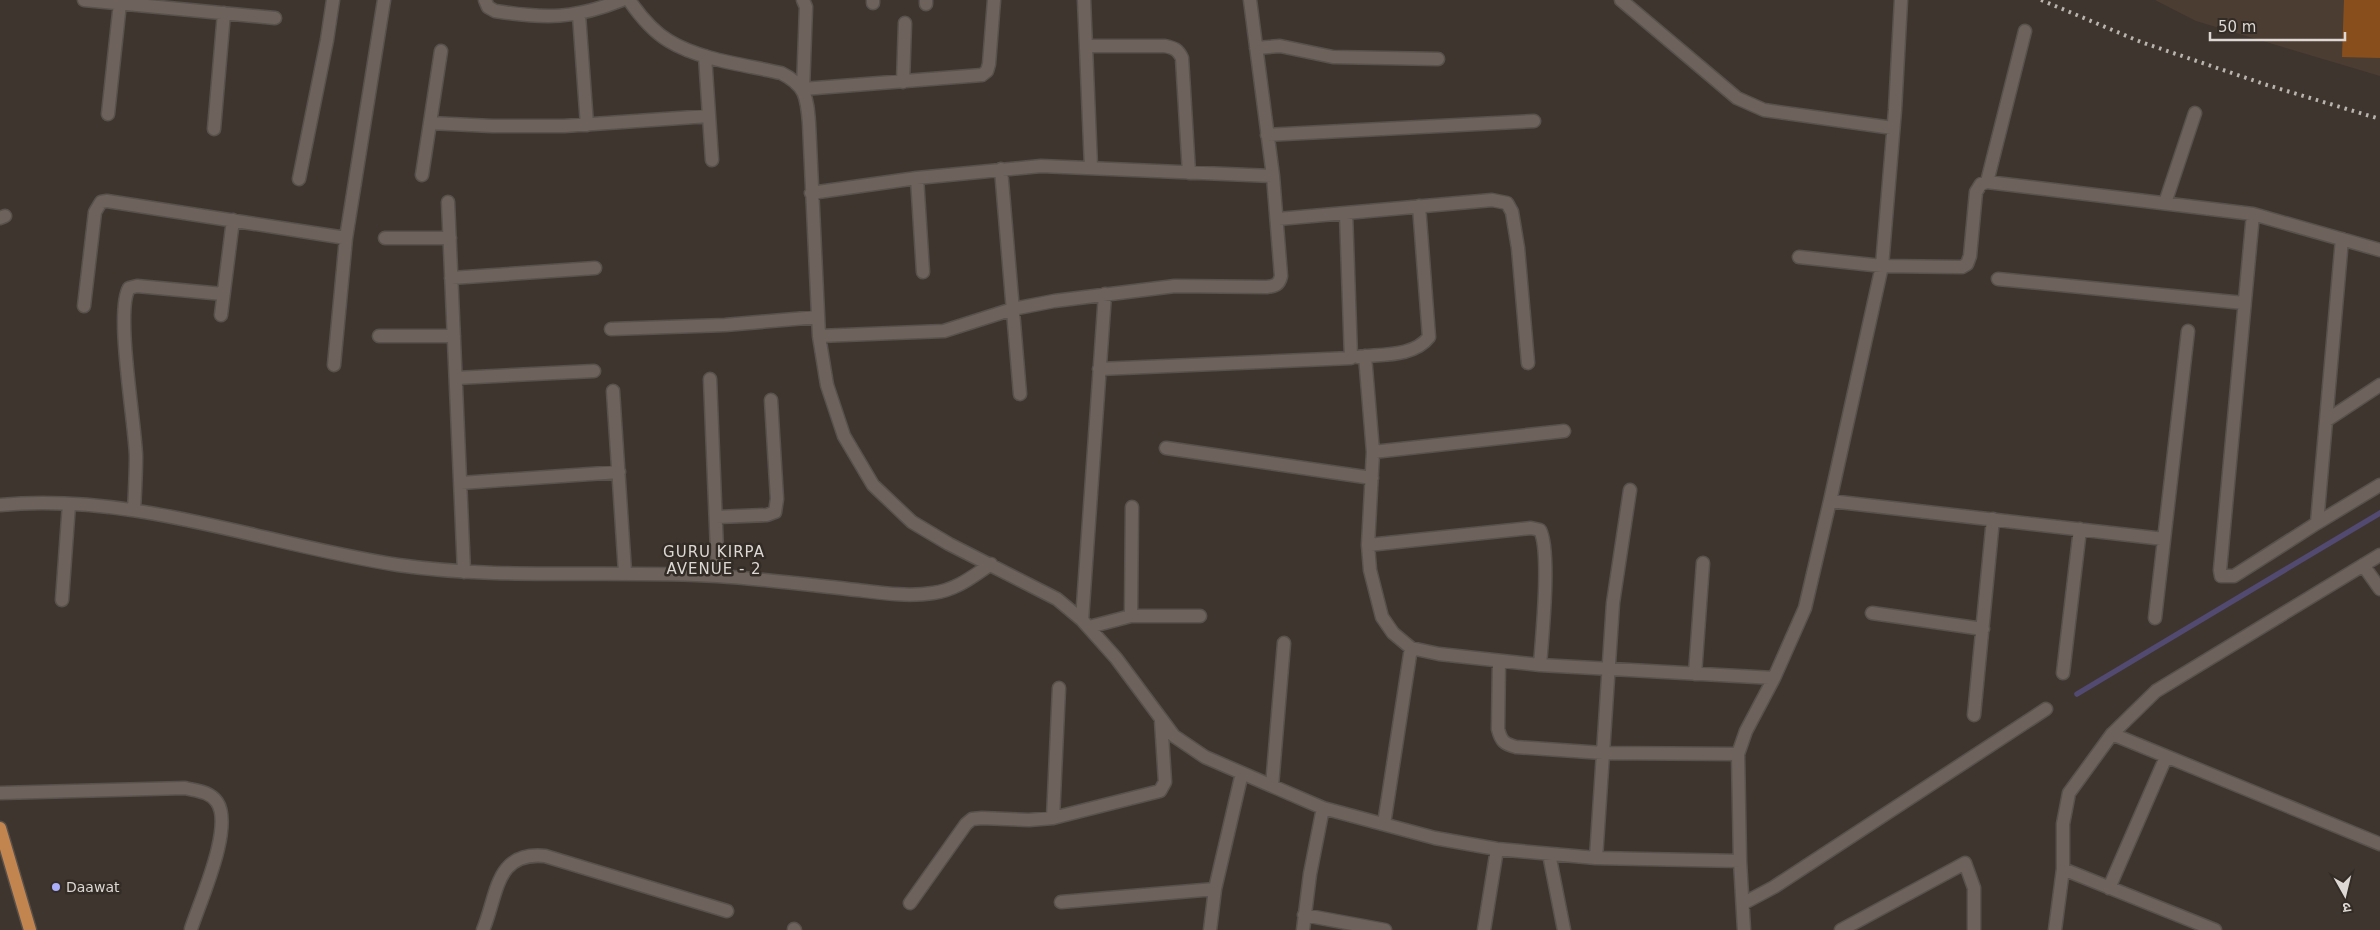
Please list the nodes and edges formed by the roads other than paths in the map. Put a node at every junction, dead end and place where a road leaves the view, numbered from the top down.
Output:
1 (84, 0) edge
2 (332, 0) edge
3 (384, 0) edge
4 (485, 0) edge
5 (622, 0) edge
6 (628, 0) edge
7 (803, 0) edge
8 (994, 0) edge
9 (1084, 0) edge
10 (1250, 0) edge
11 (1621, 0) edge
12 (1901, 0) edge
13 (120, 3) junction
14 (224, 13) junction
15 (580, 15) junction
16 (275, 18) dead end
17 (905, 23) dead end
18 (2025, 31) dead end
19 (1086, 46) junction
20 (1256, 48) junction
21 (441, 51) dead end
22 (705, 56) junction
23 (1438, 59) dead end
24 (903, 82) junction
25 (803, 89) junction
26 (2195, 113) dead end
27 (108, 114) dead end
28 (709, 116) junction
29 (1534, 121) dead end
30 (430, 123) junction
31 (587, 125) junction
32 (1893, 128) junction
33 (214, 129) dead end
34 (1267, 135) junction
35 (712, 160) dead end
36 (1092, 167) junction
37 (1001, 169) junction
38 (1189, 173) junction
39 (422, 176) dead end
40 (1273, 176) junction
41 (917, 178) junction
42 (299, 179) dead end
43 (1987, 182) junction
44 (811, 193) junction
45 (448, 202) dead end
46 (2165, 204) junction
47 (1419, 206) junction
48 (1346, 213) junction
49 (2253, 214) junction
50 (1278, 219) junction
51 (233, 220) junction
52 (346, 238) junction
53 (385, 238) dead end
54 (450, 238) junction
55 (2342, 239) junction
56 (2380, 250) edge
57 (1799, 257) dead end
58 (1882, 266) junction
59 (595, 268) dead end
60 (923, 272) dead end
61 (451, 278) junction
62 (1998, 279) dead end
63 (223, 294) junction
64 (1105, 294) junction
65 (2244, 303) junction
66 (84, 306) dead end
67 (1013, 310) junction
68 (220, 315) dead end
69 (818, 318) junction
70 (611, 329) dead end
71 (2188, 331) dead end
72 (379, 336) dead end
73 (454, 336) junction
74 (819, 336) junction
75 (1365, 356) junction
76 (1350, 358) junction
77 (1528, 363) dead end
78 (334, 365) dead end
79 (1099, 369) junction
80 (594, 371) dead end
81 (456, 378) junction
82 (710, 379) dead end
83 (2380, 384) edge
84 (614, 391) dead end
85 (1020, 394) dead end
86 (771, 400) dead end
87 (2327, 420) junction
88 (1564, 430) dead end
89 (1166, 448) dead end
90 (1373, 452) junction
91 (619, 472) junction
92 (1372, 478) junction
93 (461, 483) junction
94 (2380, 485) edge
95 (1630, 490) dead end
96 (1830, 501) junction
97 (69, 504) junction
98 (0, 506) edge
99 (1132, 507) dead end
100 (134, 510) junction
101 (717, 517) junction
102 (1993, 520) junction
103 (2317, 523) junction
104 (2080, 529) junction
105 (2164, 539) junction
106 (1368, 545) junction
107 (2380, 555) edge
108 (1703, 563) dead end
109 (990, 564) junction
110 (2363, 565) junction
111 (464, 572) junction
112 (625, 572) junction
113 (718, 576) junction
114 (2380, 589) edge
115 (62, 600) dead end
116 (1872, 613) dead end
117 (1130, 616) junction
118 (1200, 616) dead end
119 (2155, 618) dead end
120 (1086, 624) junction
121 (1983, 629) junction
122 (1284, 643) dead end
123 (1412, 648) junction
124 (1499, 661) junction
125 (1540, 665) junction
126 (1609, 669) junction
127 (2063, 673) dead end
128 (1695, 674) junction
129 (1774, 678) junction
130 (1059, 688) dead end
131 (2046, 709) dead end
132 (1974, 715) dead end
133 (1161, 720) junction
134 (2112, 734) junction
135 (1603, 753) junction
136 (1738, 754) junction
137 (2166, 756) junction
138 (1242, 772) junction
139 (1272, 786) junction
140 (0, 794) edge
141 (1323, 808) junction
142 (1053, 818) junction
143 (1384, 824) junction
144 (0, 828) edge
145 (2380, 844) edge
146 (1497, 849) junction
147 (1549, 854) junction
148 (1596, 858) junction
149 (1740, 861) junction
150 (2063, 869) junction
151 (2109, 888) junction
152 (1215, 889) junction
153 (1061, 902) dead end
154 (910, 903) dead end
155 (1744, 903) junction
156 (727, 911) dead end
157 (1304, 915) junction
158 (191, 929) edge
159 (30, 930) edge
160 (483, 930) edge
161 (1210, 930) edge
162 (1303, 930) edge
163 (1385, 930) edge
164 (1484, 930) edge
165 (1564, 930) edge
166 (1744, 930) edge
167 (1841, 930) edge
168 (1974, 930) edge
169 (2055, 930) edge
170 (2215, 930) edge

1 - 13 street
2 - 42 street
3 - 52 street
4 - 15 street
5 - 15 street
6 - 22 street
7 - 25 street
8 - 24 street
9 - 19 street
10 - 20 street
11 - 32 street
12 - 32 street
13 - 14 street
13 - 27 street
14 - 16 street
14 - 33 street
15 - 31 street
17 - 24 street
18 - 43 street
19 - 36 street
19 - 38 street
20 - 23 street
20 - 34 street
21 - 30 street
22 - 25 street
22 - 28 street
24 - 25 street
25 - 44 street
26 - 46 street
28 - 31 street
28 - 35 street
29 - 34 street
30 - 31 street
30 - 39 street
32 - 58 street
34 - 40 street
36 - 37 street
36 - 38 street
37 - 41 street
37 - 67 street
38 - 40 street
40 - 50 street
41 - 44 street
41 - 60 street
43 - 46 street
43 - 58 street
44 - 69 street
45 - 54 street
46 - 49 street
47 - 48 street
47 - 75 street
47 - 77 street
48 - 50 street
48 - 76 street
49 - 55 street
49 - 65 street
50 - 64 street
51 - 52 street
51 - 63 street
51 - 66 street
52 - 78 street
53 - 54 street
54 - 61 street
55 - 56 street
55 - 87 street
57 - 58 street
58 - 96 street
59 - 61 street
61 - 73 street
62 - 65 street
63 - 68 street
63 - 100 street
64 - 67 street
64 - 79 street
65 - 103 street
67 - 74 street
67 - 85 street
69 - 70 street
69 - 74 street
71 - 105 street
72 - 73 street
73 - 81 street
74 - 109 street
75 - 76 street
75 - 90 street
76 - 79 street
79 - 120 street
80 - 81 street
81 - 93 street
82 - 101 street
83 - 87 street
84 - 91 street
86 - 101 street
87 - 103 street
88 - 90 street
89 - 92 street
90 - 92 street
91 - 93 street
91 - 112 street
92 - 106 street
93 - 111 street
94 - 103 street
95 - 126 street
96 - 102 street
96 - 129 street
97 - 98 street
97 - 100 street
97 - 115 street
99 - 117 street
100 - 111 street
101 - 113 street
102 - 104 street
102 - 121 street
104 - 105 street
104 - 127 street
105 - 119 street
106 - 123 street
106 - 125 street
107 - 110 street
108 - 128 street
109 - 113 street
109 - 120 street
110 - 114 street
110 - 134 street
111 - 112 street
112 - 113 street
116 - 121 street
117 - 118 street
117 - 120 street
120 - 133 street
121 - 132 street
122 - 139 street
123 - 124 street
123 - 143 street
124 - 125 street
124 - 135 street
125 - 126 street
126 - 128 street
126 - 135 street
128 - 129 street
129 - 136 street
130 - 142 street
131 - 155 street
133 - 138 street
133 - 142 street
134 - 137 street
134 - 150 street
135 - 136 street
135 - 148 street
136 - 149 street
137 - 145 street
137 - 151 street
138 - 139 street
138 - 152 street
139 - 141 street
140 - 158 street
141 - 143 street
141 - 157 street
142 - 154 street
143 - 146 street
144 - 159 main road
146 - 147 street
146 - 164 street
147 - 148 street
147 - 165 street
148 - 149 street
149 - 155 street
150 - 151 street
150 - 169 street
151 - 170 street
152 - 153 street
152 - 161 street
155 - 166 street
156 - 160 street
157 - 162 street
157 - 163 street
167 - 168 street

